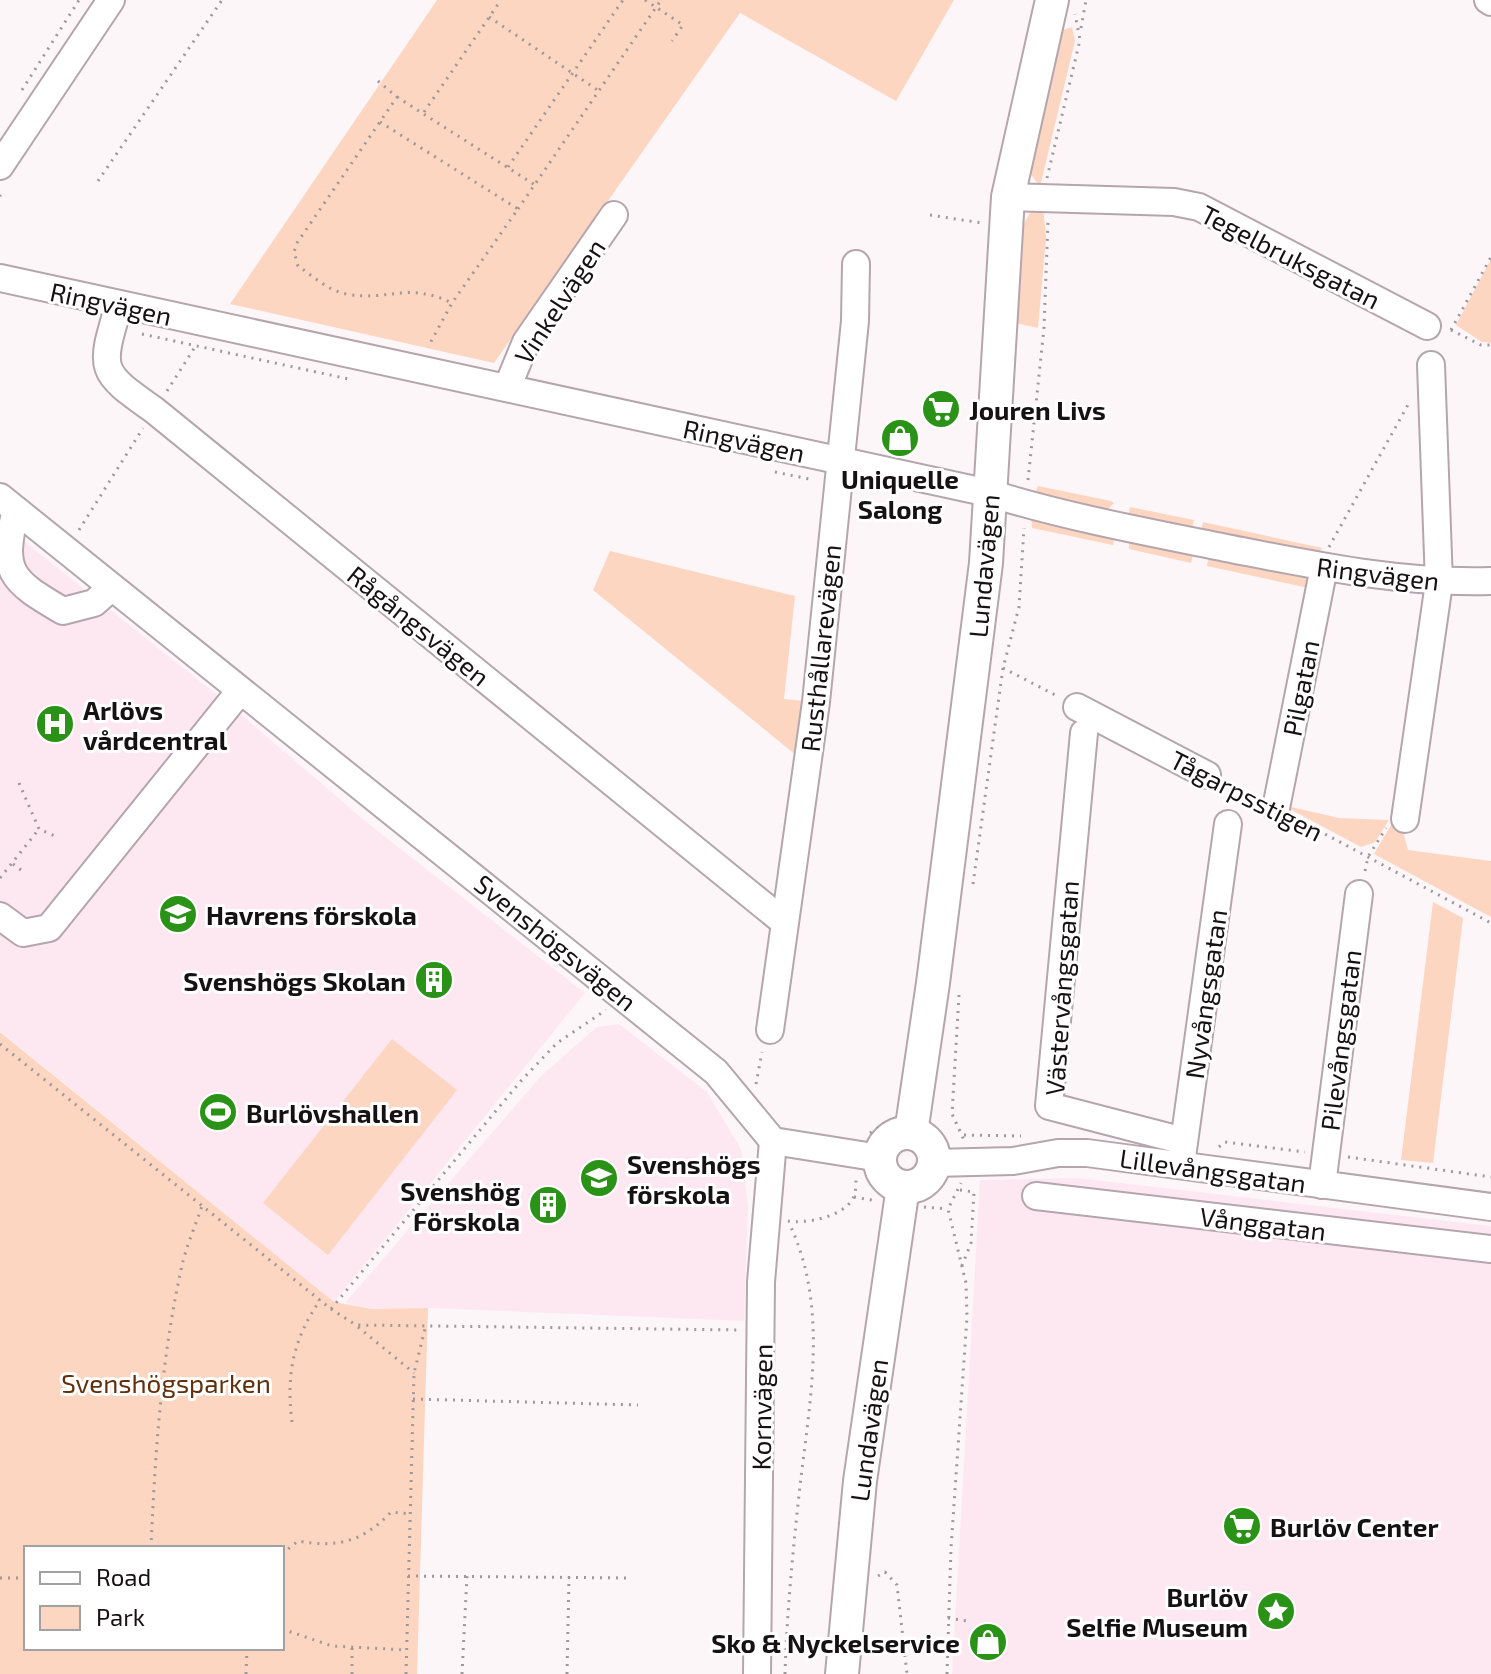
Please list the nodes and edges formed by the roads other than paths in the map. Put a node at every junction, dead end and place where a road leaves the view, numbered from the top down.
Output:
1 (111, 0) edge
2 (1063, 7) edge
3 (0, 166) edge
4 (1007, 212) junction
5 (614, 215) dead end
6 (856, 264) dead end
7 (0, 278) edge
8 (119, 305) junction
9 (1439, 328) road end
10 (1431, 365) road end
11 (507, 388) junction
12 (839, 460) junction
13 (989, 493) junction
14 (8, 503) edge
15 (1324, 567) junction
16 (1491, 581) edge
17 (1439, 583) junction
18 (111, 588) junction
19 (240, 691) junction
20 (1077, 707) road end
21 (1084, 733) dead end
22 (1207, 775) road end
23 (1276, 808) road end
24 (1405, 819) road end
25 (1228, 824) dead end
26 (1359, 894) road end
27 (0, 916) edge
28 (784, 922) junction
29 (770, 1030) road end
30 (911, 1133) junction
31 (773, 1141) junction
32 (1183, 1152) junction
33 (880, 1158) junction
34 (949, 1163) junction
35 (1322, 1185) junction
36 (903, 1187) junction
37 (1488, 1195) edge
38 (1036, 1196) dead end
39 (1491, 1249) edge
40 (757, 1674) edge
41 (842, 1674) edge

1 - 3 street
2 - 4 main road, Lundavägen
4 - 9 street, Tegelbruksgatan
4 - 13 main road, Lundavägen
5 - 11 street, Vinkelvägen
6 - 12 street, Rusthållarevägen
7 - 8 street, Ringvägen
8 - 11 street, Ringvägen
8 - 28 street, Rågångsvägen
10 - 17 street
11 - 12 street, Ringvägen
12 - 13 street, Ringvägen
12 - 28 street, Rusthållarevägen
13 - 15 street, Ringvägen
13 - 30 main road, Lundavägen
14 - 18 street, Svenshögsvägen
14 - 18 street
15 - 17 street, Ringvägen
15 - 23 street, Pilgatan
16 - 17 street, Ringvägen
17 - 24 street
18 - 19 street, Svenshögsvägen
19 - 27 street
19 - 31 street, Svenshögsvägen
20 - 22 street, Tågarpsstigen
21 - 32 street, Västervångsgatan
25 - 32 street, Nyvångsgatan
26 - 35 street, Pilevångsgatan
28 - 29 street, Rusthållarevägen
30 - 33 main road
30 - 34 main road
31 - 33 street
31 - 40 street, Kornvägen
32 - 34 street, Lillevångsgatan
32 - 35 street, Lillevångsgatan
33 - 36 main road
34 - 36 main road
35 - 37 street, Lillevångsgatan
36 - 41 main road, Lundavägen
38 - 39 street, Vånggatan

